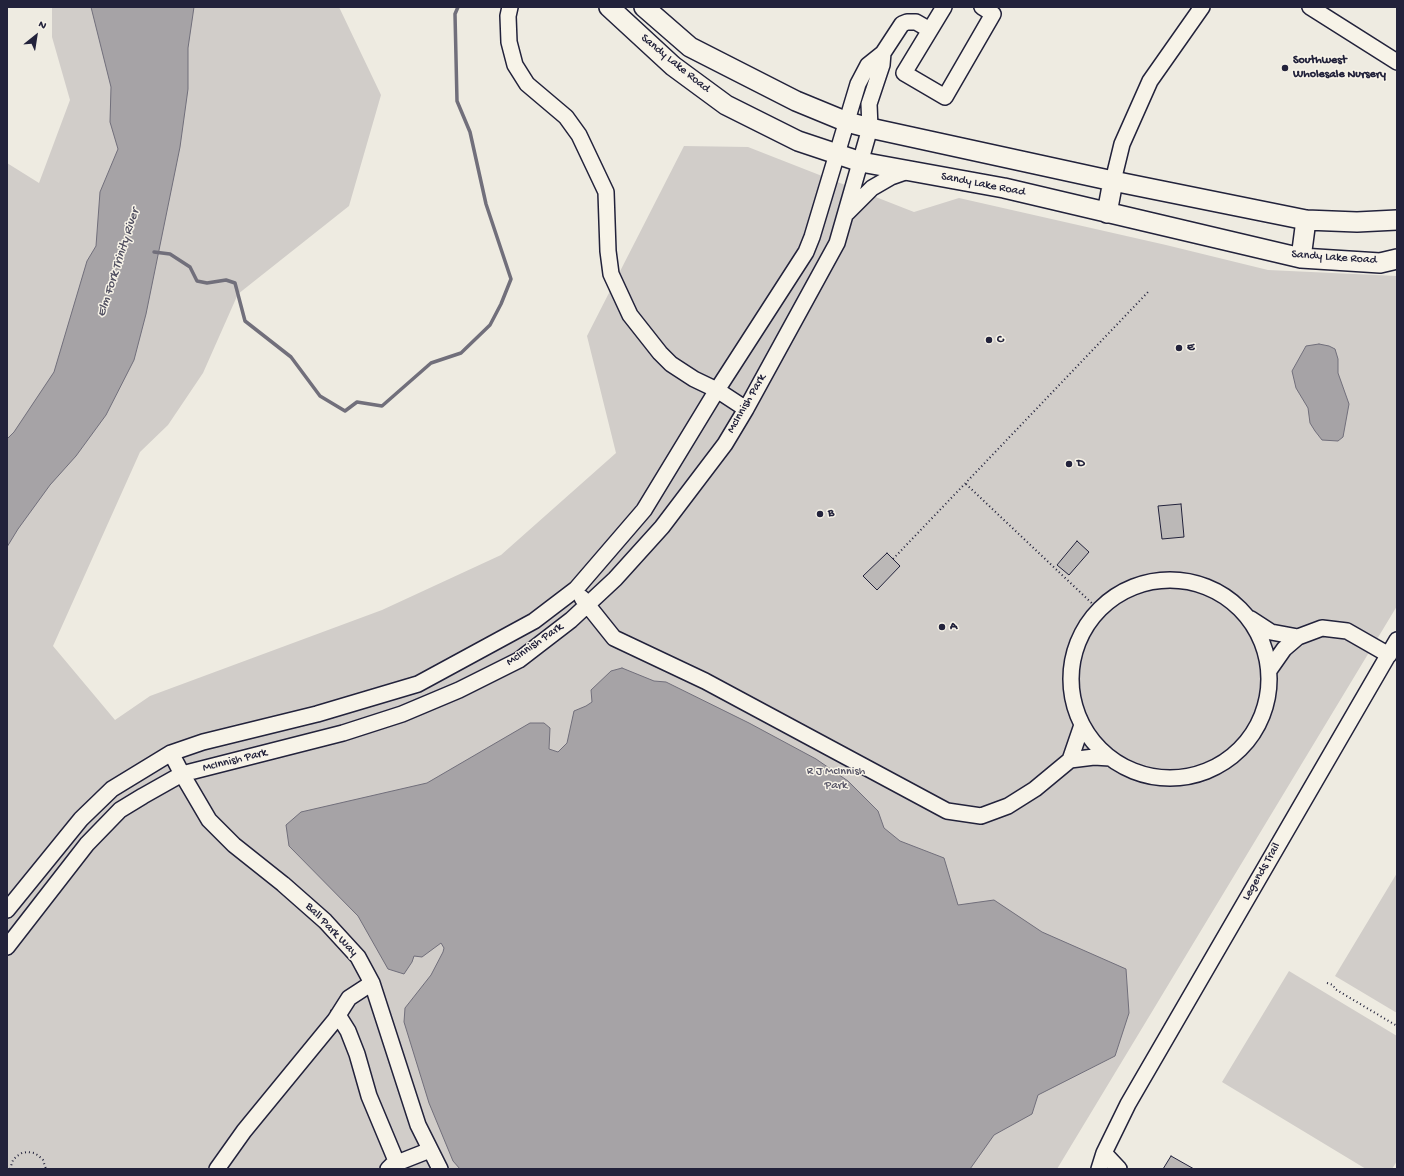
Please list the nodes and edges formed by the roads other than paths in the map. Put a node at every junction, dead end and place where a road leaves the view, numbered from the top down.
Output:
1 (510, 7) edge
2 (610, 7) edge
3 (644, 7) edge
4 (944, 7) edge
5 (982, 7) edge
6 (1202, 7) edge
7 (1310, 7) edge
8 (930, 30) junction
9 (883, 53) junction
10 (1397, 62) edge
11 (846, 122) junction
12 (870, 128) junction
13 (837, 154) junction
14 (861, 162) junction
15 (908, 171) junction
16 (1113, 181) junction
17 (1107, 213) junction
18 (846, 214) junction
19 (1306, 220) junction
20 (1397, 220) edge
21 (1301, 258) junction
22 (1397, 259) edge
23 (717, 390) junction
24 (746, 409) junction
25 (576, 589) junction
26 (587, 605) junction
27 (1248, 617) junction
28 (1298, 637) junction
29 (1397, 640) edge
30 (1389, 655) junction
31 (1270, 669) junction
32 (1082, 725) junction
33 (171, 753) junction
34 (1110, 758) junction
35 (1070, 760) junction
36 (182, 774) junction
37 (7, 910) edge
38 (7, 947) edge
39 (372, 983) junction
40 (338, 1015) junction
41 (430, 1150) junction
42 (1104, 1153) junction
43 (392, 1166) edge
44 (217, 1169) edge
45 (440, 1169) edge
46 (1099, 1169) edge
47 (1119, 1169) edge

1 - 23 street
2 - 13 main road, Sandy Lake Road
3 - 11 main road, Sandy Lake Road
4 - 8 street
5 - 8 street
6 - 16 street
7 - 10 street
8 - 9 street
9 - 11 street, McInnish Park
9 - 12 street, McInnish Park
11 - 12 main road, Sandy Lake Road
11 - 13 street, McInnish Park
12 - 14 street, McInnish Park
12 - 16 main road, Sandy Lake Road
13 - 14 main road, Sandy Lake Road
13 - 23 street, McInnish Park
14 - 15 main road, Sandy Lake Road
14 - 18 street, McInnish Park
15 - 17 main road, Sandy Lake Road
15 - 18 street
16 - 17 main road
16 - 19 main road, Sandy Lake Road
17 - 21 main road, Sandy Lake Road
18 - 24 street, McInnish Park
19 - 20 main road, Sandy Lake Road
19 - 21 main road
21 - 22 main road, Sandy Lake Road
23 - 24 street
23 - 25 street, McInnish Park
24 - 26 street, McInnish Park
25 - 26 street
25 - 33 street, McInnish Park
26 - 35 street
26 - 36 street, McInnish Park
27 - 28 street
27 - 31 street
27 - 32 street
28 - 30 street
28 - 31 street
29 - 30 street, Legends Trail
30 - 42 street, Legends Trail
31 - 34 street
32 - 34 street
32 - 35 street
33 - 36 street, Ball Park Way
33 - 37 street, McInnish Park
34 - 35 street
36 - 38 street, McInnish Park
36 - 39 street, Ball Park Way
39 - 40 street
39 - 41 street, Ball Park Way
40 - 43 street
40 - 44 street
41 - 43 street
41 - 45 street, Ball Park Way
42 - 46 street, Legends Trail
42 - 47 street

